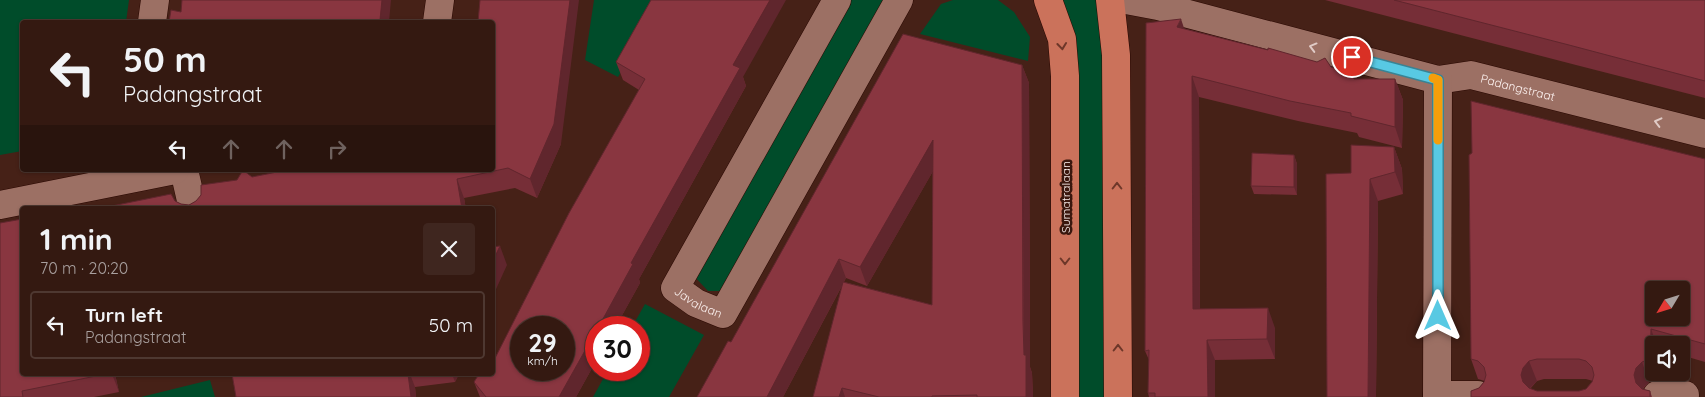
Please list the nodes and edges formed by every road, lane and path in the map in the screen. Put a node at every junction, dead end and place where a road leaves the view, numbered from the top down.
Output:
1 (155, 0) edge
2 (440, 0) edge
3 (836, 0) edge
4 (899, 0) edge
5 (1048, 0) edge
6 (1110, 0) edge
7 (1126, 0) edge
8 (152, 20) edge
9 (437, 20) edge
10 (1438, 80) junction
11 (1705, 134) edge
12 (153, 172) edge
13 (184, 172) edge
14 (131, 174) edge
15 (0, 205) edge
16 (192, 206) edge
17 (1478, 395) edge
18 (1437, 396) edge
19 (1065, 397) edge
20 (1118, 397) edge

1 - 8 street
2 - 9 street
3 - 4 street, Javalaan
5 -> 19 main road, Sumatralaan
20 -> 6 main road
10 -> 7 street, Padangstraat
11 -> 10 street, Padangstraat
10 - 18 street
12 - 14 street
13 - 16 street
14 - 15 street
17 - 18 street

